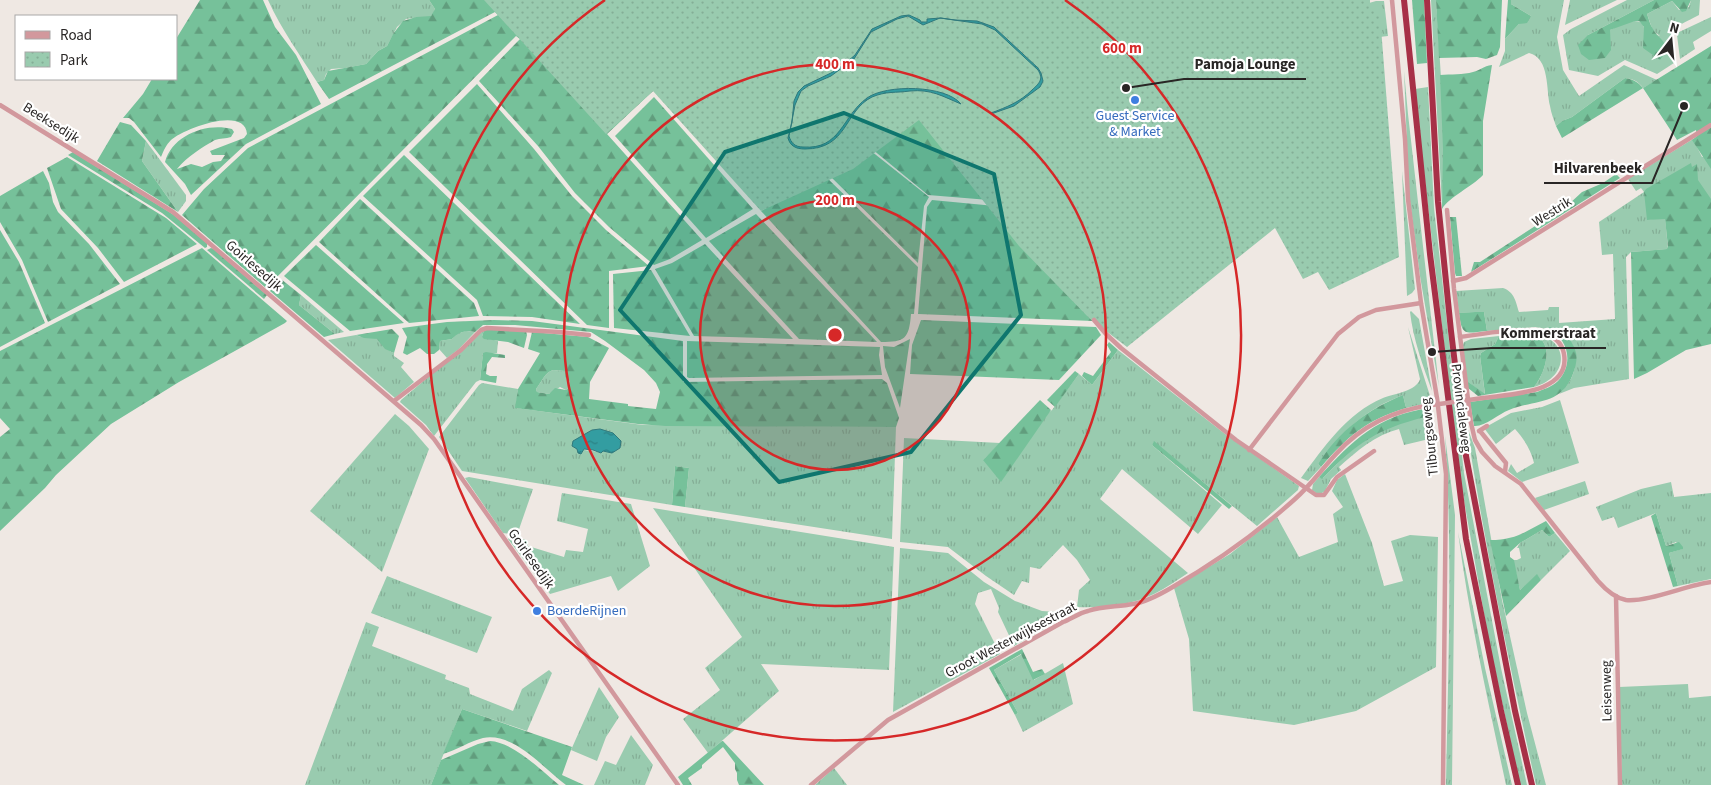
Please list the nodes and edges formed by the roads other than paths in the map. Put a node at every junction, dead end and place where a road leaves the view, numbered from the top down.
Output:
1 (1392, 0) edge
2 (1404, 0) edge
3 (1427, 0) edge
4 (0, 105) edge
5 (1711, 125) edge
6 (90, 161) joint
7 (1447, 210) dead end
8 (1453, 281) junction
9 (1422, 303) junction
10 (1094, 320) dead end
11 (589, 335) dead end
12 (1460, 337) junction
13 (394, 401) junction
14 (1486, 426) dead end
15 (1480, 430) junction
16 (1474, 434) junction
17 (1249, 450) junction
18 (1374, 451) dead end
19 (1505, 472) junction
20 (1306, 488) junction
21 (1711, 582) edge
22 (1616, 596) junction
23 (678, 785) edge
24 (811, 785) edge
25 (1443, 785) edge
26 (1518, 785) edge
27 (1532, 785) edge
28 (1620, 785) edge

1 - 9 street, Tilburgseweg
2 - 26 highway, Provincialeweg
3 - 27 highway, Provincialeweg
4 - 6 street, Beeksedijk
5 - 8 street, Westrik
6 - 13 street, Goirlesedijk
7 - 8 street
8 - 12 street
9 - 17 street
9 - 25 street, Tilburgseweg
10 - 17 street
11 - 13 street
12 - 16 street
12 - 20 street, Groot Westerwijksestraat, bridge
13 - 23 street, Goirlesedijk
14 - 15 street
15 - 16 street
15 - 19 street
16 - 19 street
17 - 20 street
18 - 20 street
19 - 22 street
20 - 24 street, Groot Westerwijksestraat
21 - 22 street
22 - 28 street, Leisenweg

